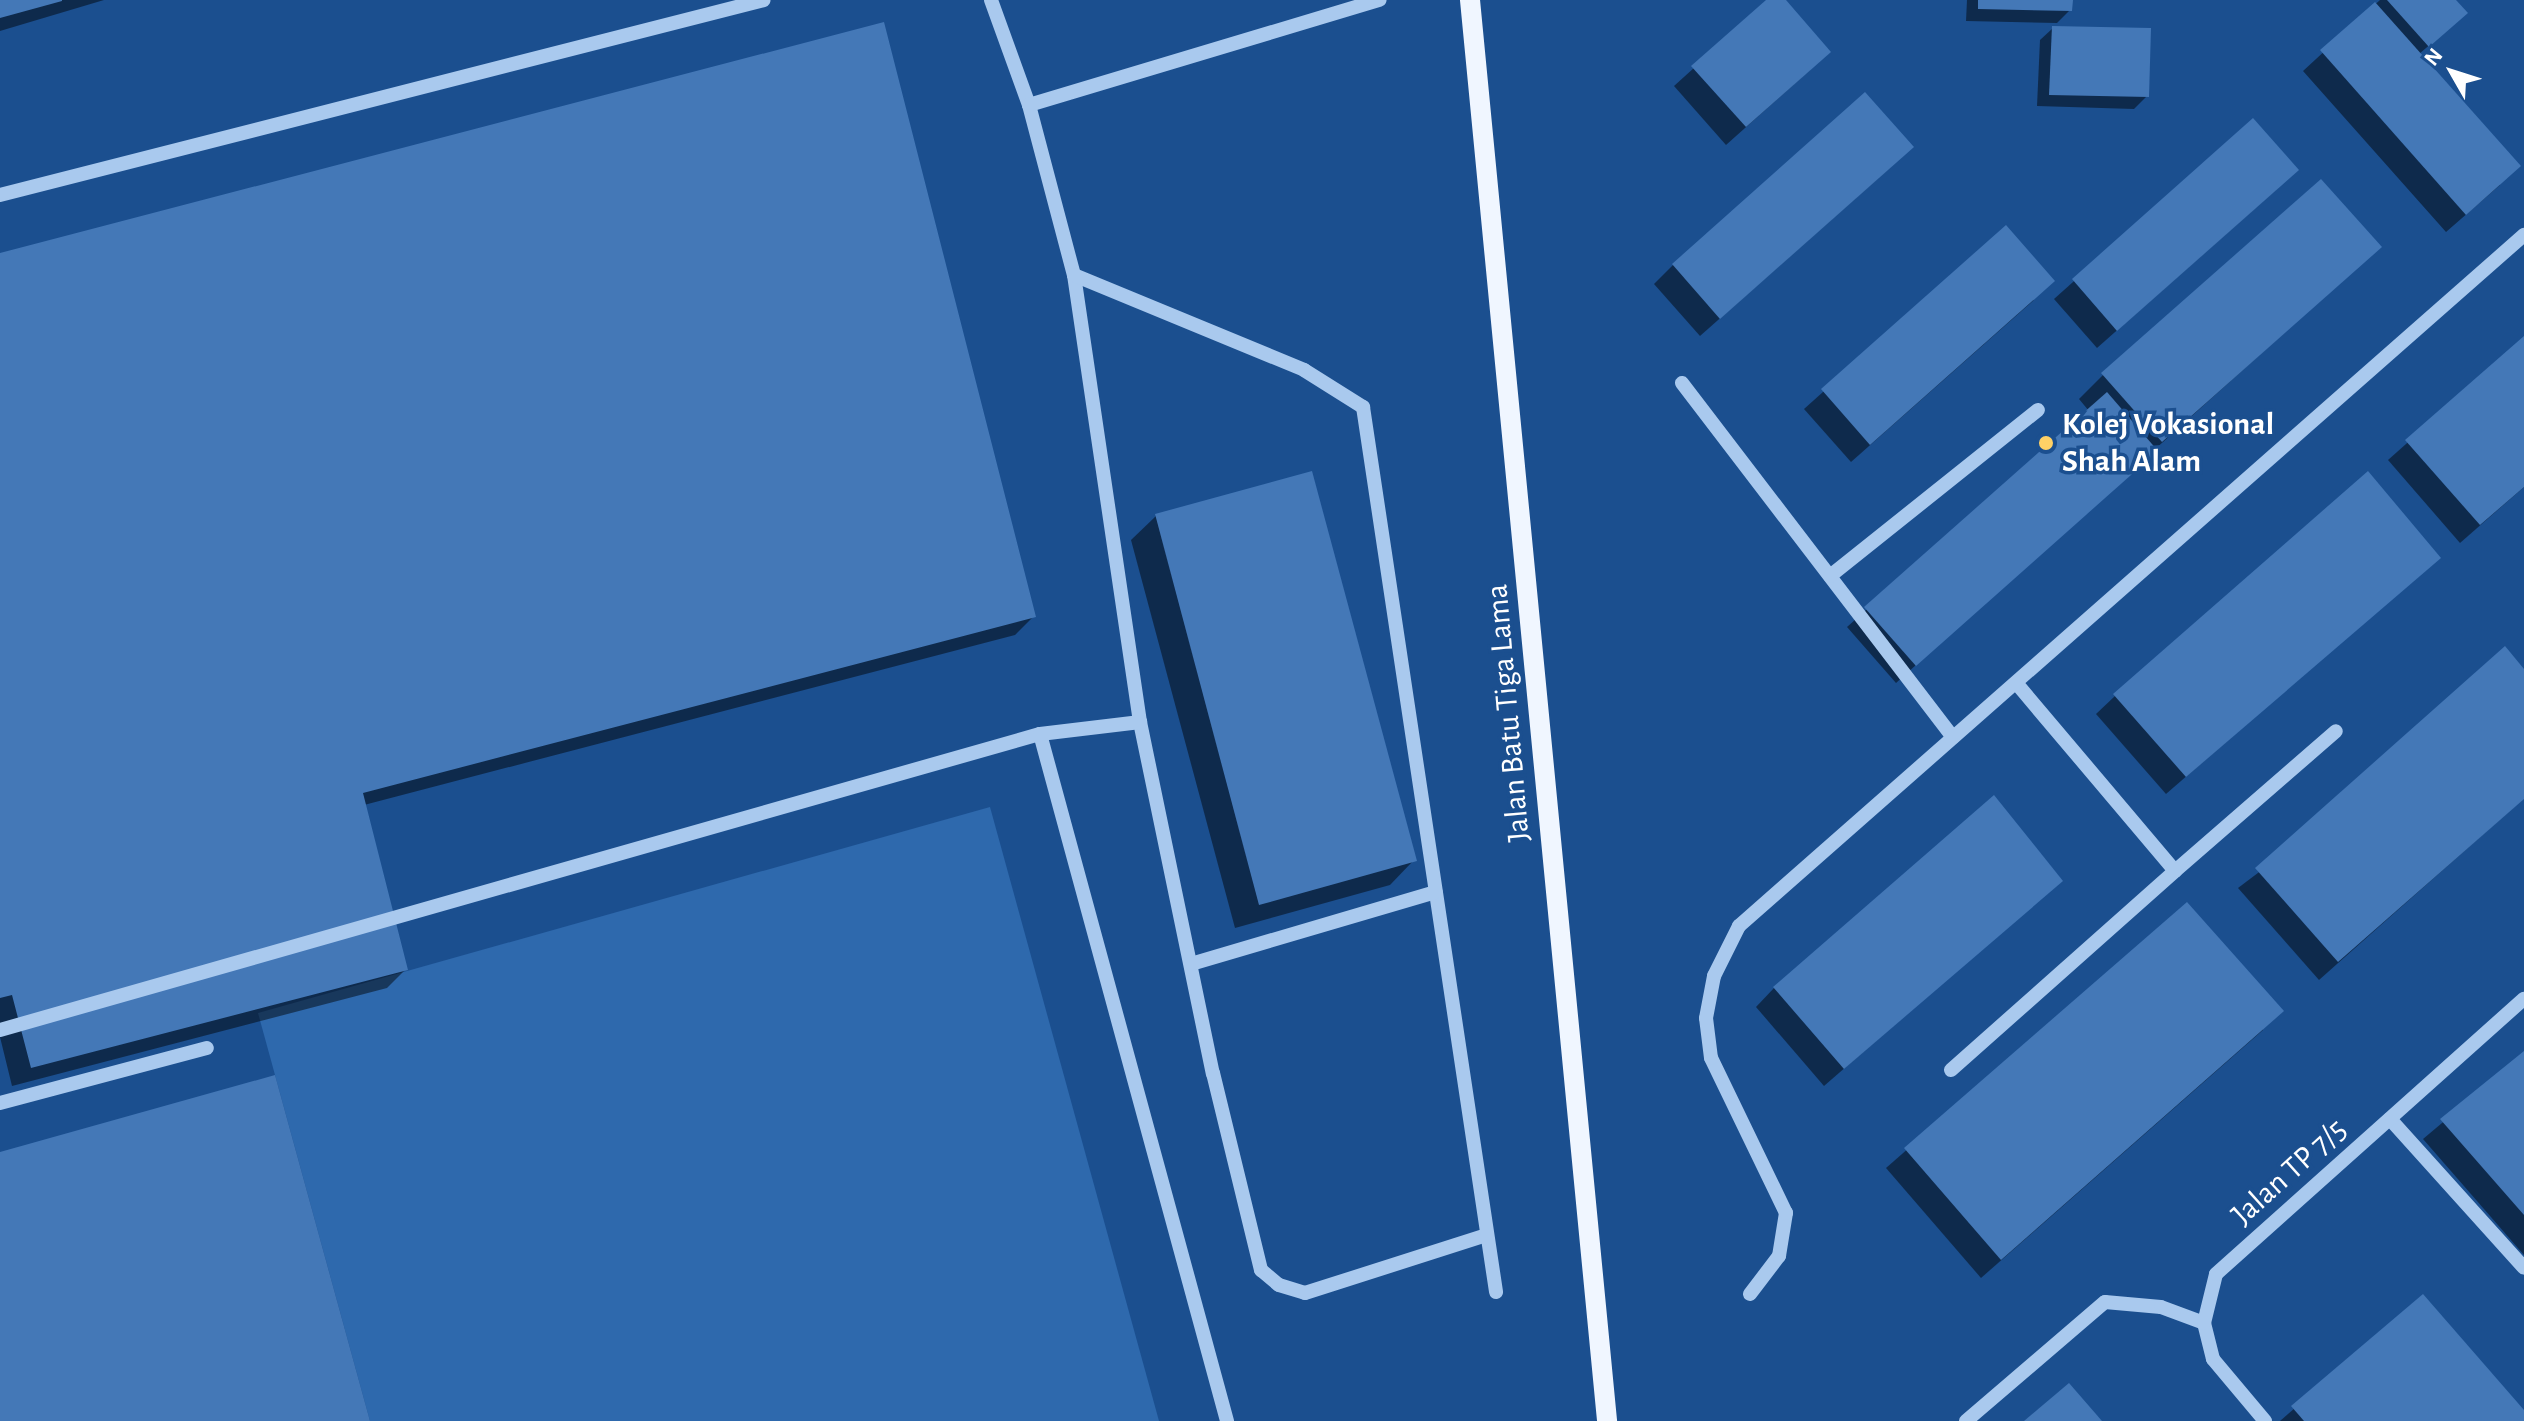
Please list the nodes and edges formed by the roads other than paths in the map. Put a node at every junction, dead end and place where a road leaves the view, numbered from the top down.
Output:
1 (764, 0) edge
2 (991, 0) edge
3 (1380, 0) edge
4 (1470, 0) edge
5 (1029, 105) junction
6 (0, 195) edge
7 (2524, 235) edge
8 (1074, 275) junction
9 (1682, 383) dead end
10 (2038, 410) dead end
11 (1830, 576) junction
12 (2016, 683) junction
13 (1140, 722) junction
14 (2336, 731) dead end
15 (1040, 734) junction
16 (1953, 737) junction
17 (2175, 871) junction
18 (1436, 892) junction
19 (1191, 964) junction
20 (2524, 999) edge
21 (0, 1030) edge
22 (207, 1048) dead end
23 (1951, 1070) dead end
24 (0, 1103) edge
25 (2390, 1119) junction
26 (1487, 1235) junction
27 (2524, 1268) edge
28 (1496, 1292) dead end
29 (1750, 1294) dead end
30 (2204, 1323) junction
31 (1227, 1421) edge
32 (1607, 1421) edge
33 (1966, 1421) edge
34 (2265, 1421) edge

1 - 6 lane
2 - 5 lane
3 - 5 lane
4 - 32 main road, Jalan Batu Tiga Lama
5 - 8 lane
7 - 12 lane
8 - 13 lane
8 - 18 lane
9 - 11 lane
10 - 11 lane
11 - 16 lane
12 - 16 lane
12 - 17 lane
13 - 15 lane
13 - 19 lane
14 - 17 lane
15 - 21 lane
15 - 31 lane
16 - 29 lane
17 - 23 lane
18 - 19 lane
18 - 26 lane
19 - 26 lane
20 - 25 lane, Jalan TP 7/5
22 - 24 lane
25 - 27 lane
25 - 30 lane, Jalan TP 7/5
26 - 28 lane
30 - 33 lane
30 - 34 lane, Jalan TP 7/5

